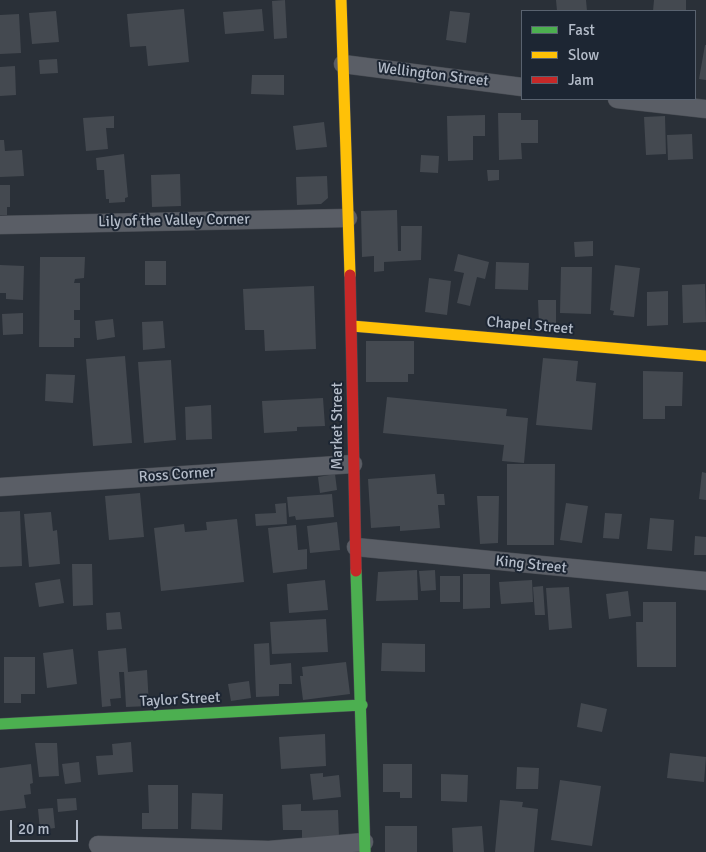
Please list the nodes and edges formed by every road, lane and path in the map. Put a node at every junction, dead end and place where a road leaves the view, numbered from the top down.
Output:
1 (341, 0) edge
2 (343, 64) junction
3 (521, 87) edge
4 (626, 100) edge
5 (706, 109) edge
6 (348, 218) junction
7 (0, 225) edge
8 (352, 326) junction
9 (706, 356) edge
10 (353, 464) junction
11 (0, 487) edge
12 (356, 547) junction
13 (706, 581) edge
14 (362, 705) junction
15 (0, 724) edge
16 (98, 845) dead end
17 (365, 847) edge

1 - 2 main road, Market Street
2 - 3 street, Wellington Street
2 - 6 main road, Market Street
4 - 5 street
6 - 7 street, Lily of the Valley Corner
6 - 8 main road, Market Street
8 - 9 main road, Chapel Street
8 - 10 main road, Market Street
10 - 11 street, Ross Corner
10 - 12 main road, Market Street
12 - 13 street, King Street
12 - 14 main road, Market Street
14 - 15 main road, Taylor Street
14 - 17 main road, Market Street
16 - 17 street

